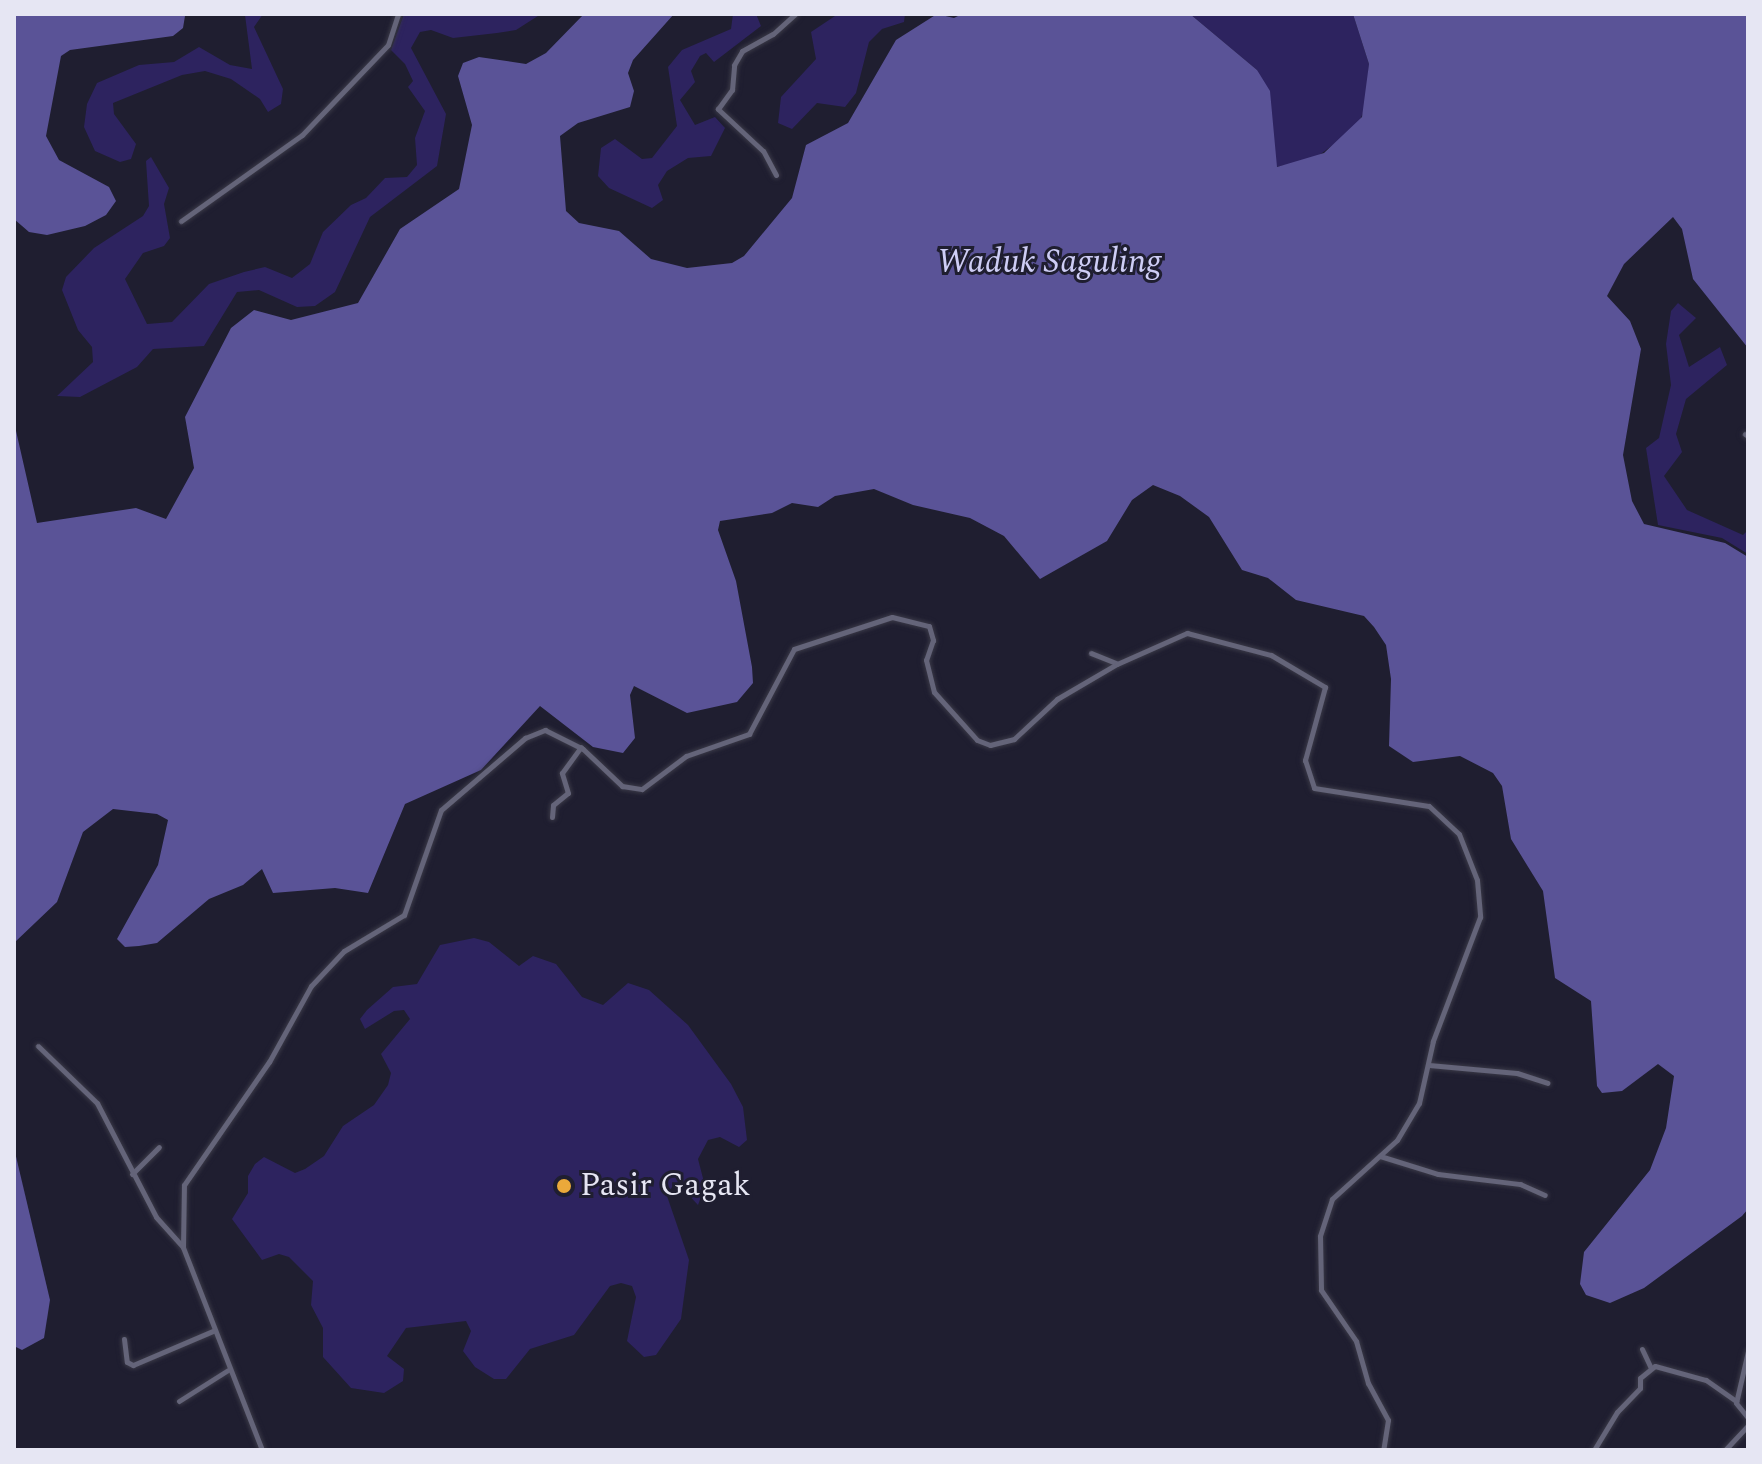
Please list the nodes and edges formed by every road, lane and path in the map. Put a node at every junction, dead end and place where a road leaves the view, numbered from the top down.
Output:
1 (398, 14) edge
2 (795, 14) edge
3 (776, 175) dead end
4 (181, 221) dead end
5 (1091, 653) dead end
6 (1117, 664) junction
7 (581, 747) junction
8 (552, 817) dead end
9 (38, 1046) dead end
10 (1429, 1065) junction
11 (1547, 1083) dead end
12 (159, 1147) dead end
13 (1380, 1156) junction
14 (132, 1174) junction
15 (1545, 1195) dead end
16 (183, 1247) junction
17 (215, 1330) junction
18 (124, 1339) dead end
19 (1642, 1349) dead end
20 (1748, 1351) edge
21 (1652, 1368) junction
22 (228, 1370) junction
23 (179, 1401) dead end
24 (1736, 1401) junction
25 (1748, 1418) edge
26 (1748, 1425) edge
27 (262, 1450) edge
28 (1383, 1450) edge
29 (1594, 1450) edge
30 (1725, 1450) edge

1 - 4 street
2 - 3 street
5 - 6 street
6 - 7 street
6 - 10 street
7 - 8 street
7 - 16 street
9 - 14 street
10 - 11 street
10 - 13 street
12 - 14 street
13 - 15 street
13 - 28 street
14 - 16 street
16 - 17 street
17 - 18 street
17 - 22 street
19 - 21 street
20 - 24 street
21 - 24 street
21 - 29 street
22 - 23 street
22 - 27 street
24 - 25 street
26 - 30 street

